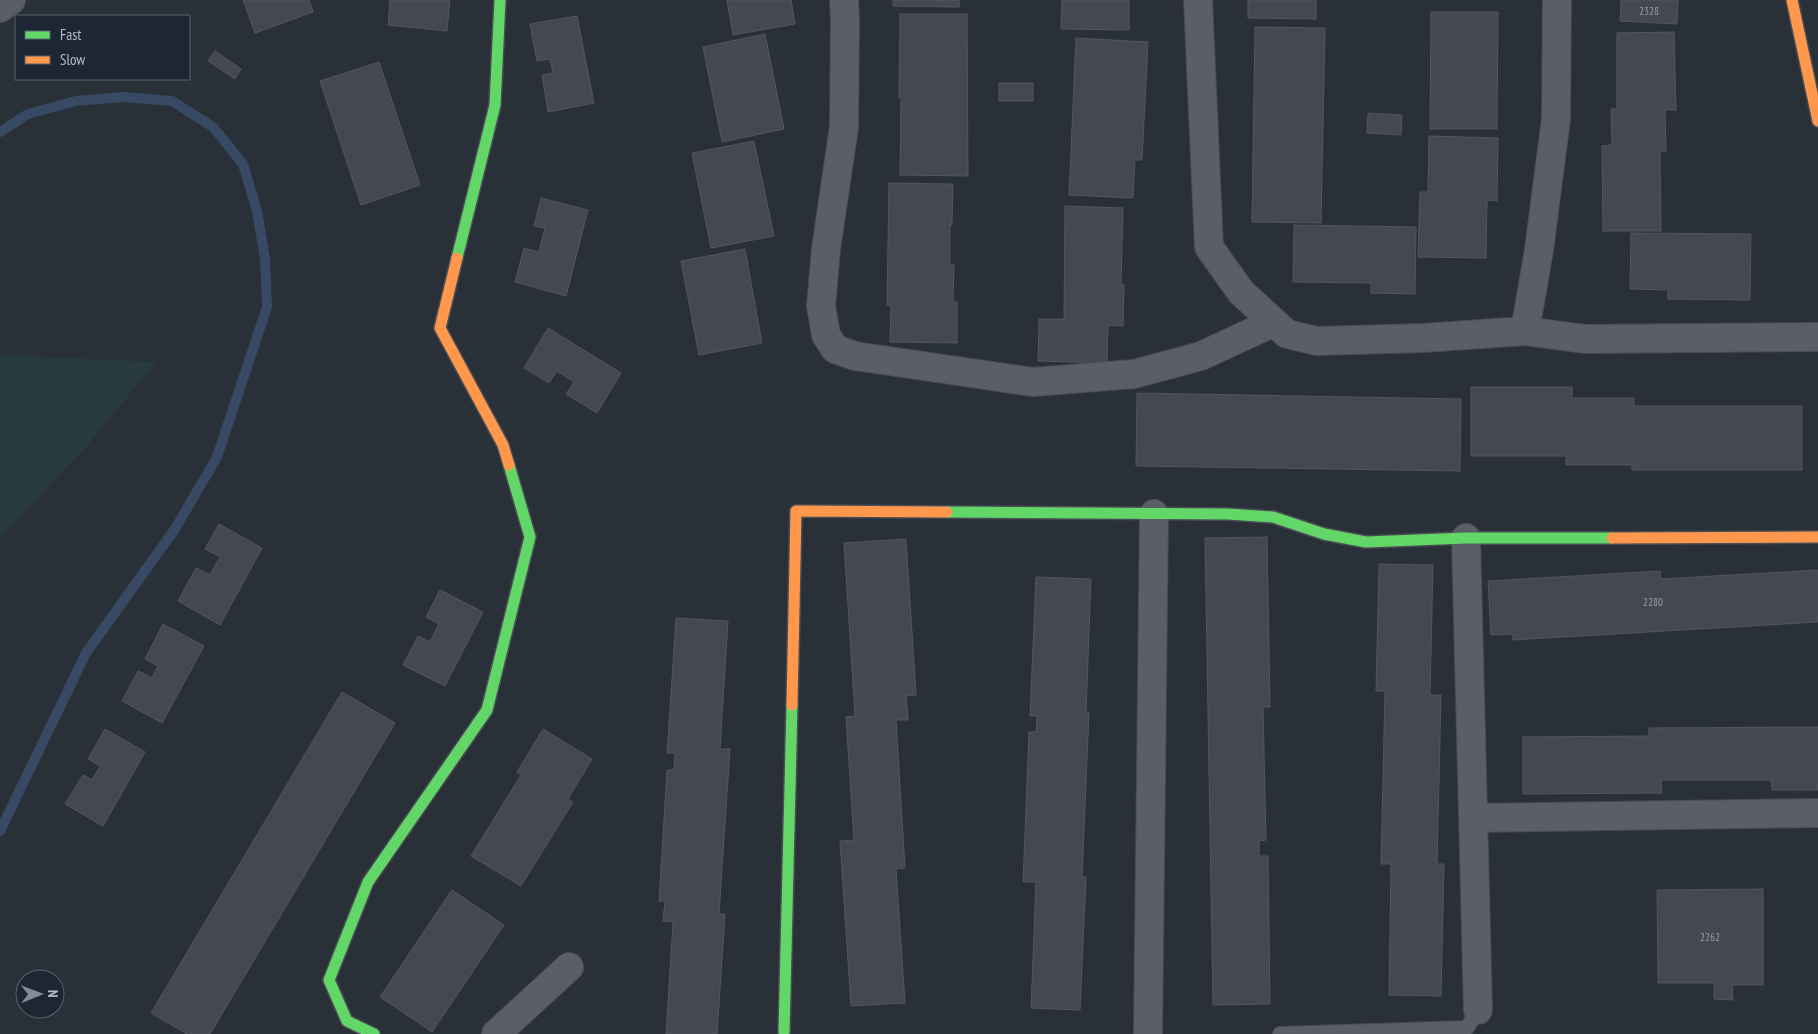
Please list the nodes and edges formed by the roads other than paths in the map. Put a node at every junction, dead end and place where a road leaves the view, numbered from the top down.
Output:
1 (500, 0) edge
2 (844, 0) edge
3 (1198, 0) edge
4 (1557, 0) edge
5 (1792, 0) edge
6 (1818, 121) edge
7 (1274, 322) junction
8 (1525, 331) junction
9 (1818, 337) edge
10 (1154, 514) junction
11 (1818, 537) edge
12 (1466, 538) junction
13 (1818, 813) edge
14 (1473, 818) junction
15 (569, 967) dead end
16 (1478, 1010) joint
17 (786, 1033) edge
18 (374, 1034) edge
19 (496, 1034) edge
20 (1148, 1034) edge
21 (1280, 1034) edge

1 - 18 street
2 - 7 street
3 - 7 street
4 - 8 street
5 - 6 street
7 - 8 street
8 - 9 street
10 - 12 street
10 - 17 street
10 - 20 street
11 - 12 street
12 - 14 street
13 - 14 street
14 - 16 street
15 - 19 street
16 - 21 lane

